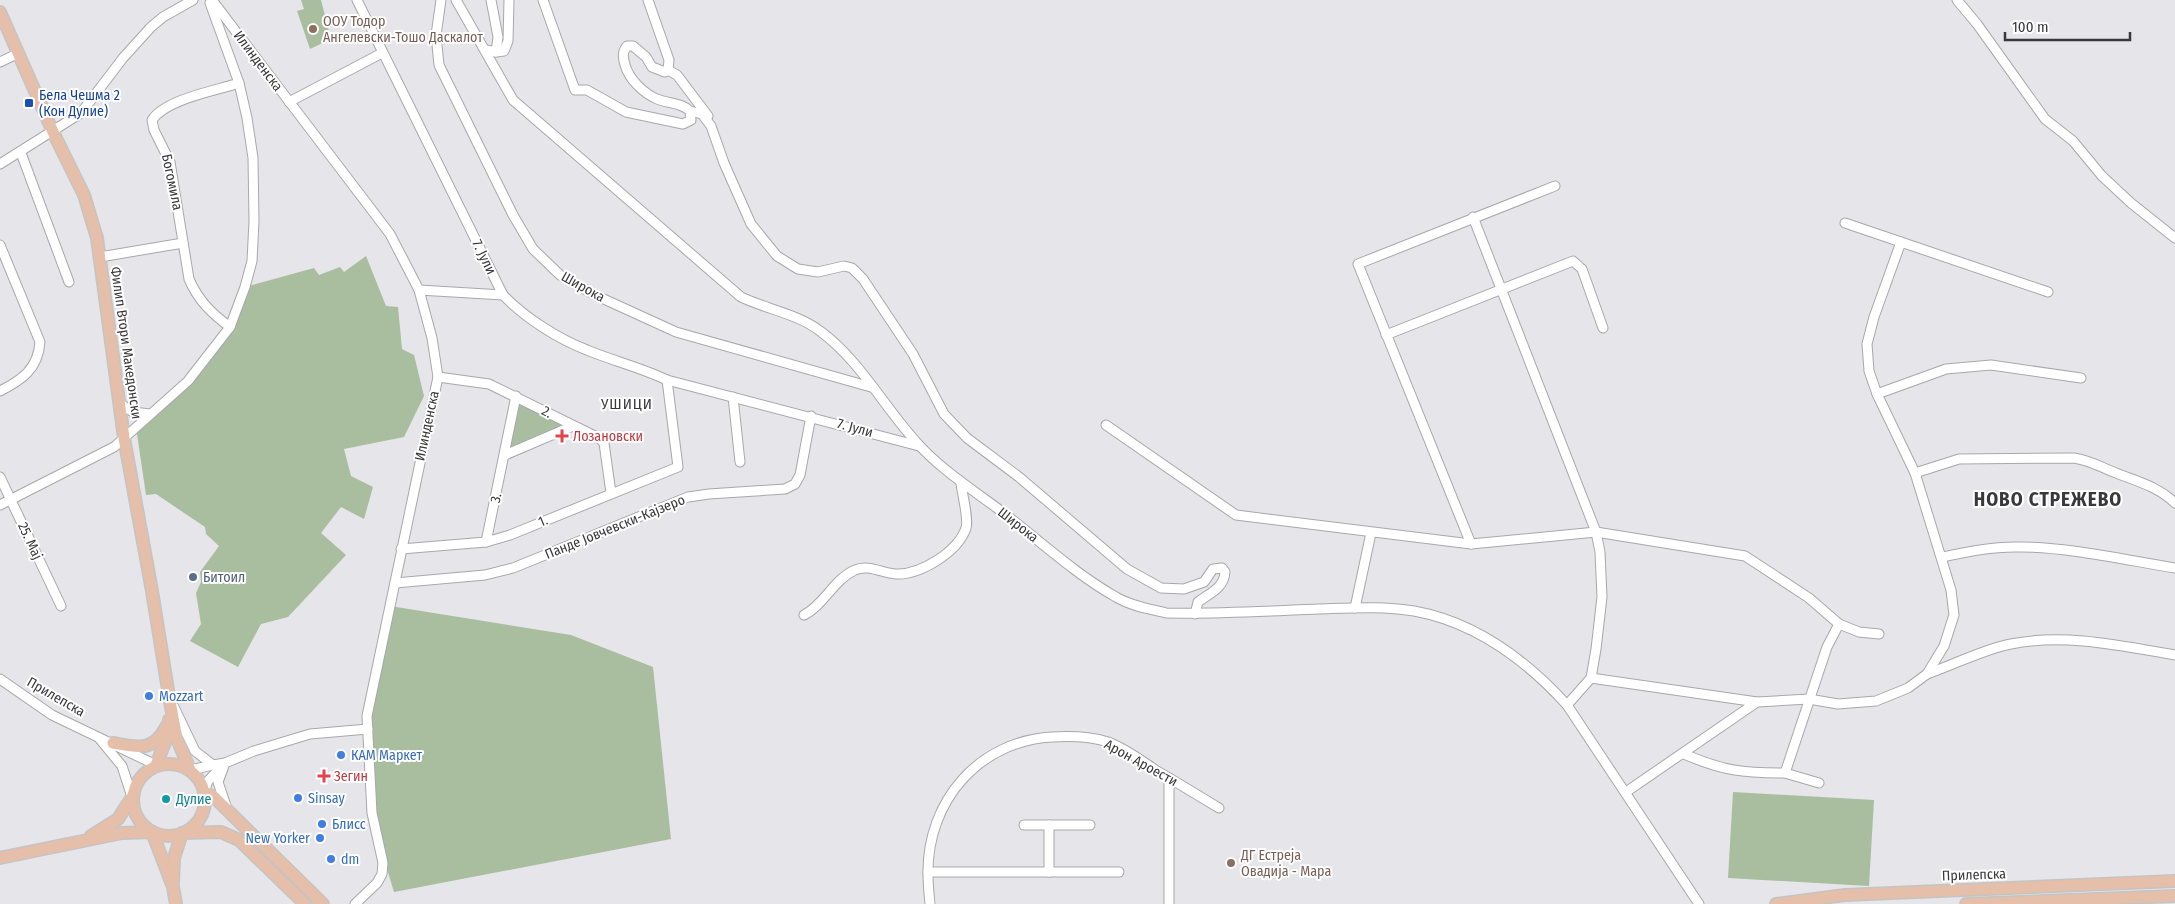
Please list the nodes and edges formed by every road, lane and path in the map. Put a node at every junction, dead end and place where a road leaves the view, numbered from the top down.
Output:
1 (193, 0) edge
2 (211, 0) edge
3 (357, 0) edge
4 (441, 0) edge
5 (456, 0) edge
6 (491, 0) edge
7 (509, 0) edge
8 (543, 0) edge
9 (648, 0) edge
10 (1956, 0) edge
11 (0, 12) edge
12 (245, 44) junction
13 (486, 50) junction
14 (229, 51) junction
15 (496, 52) junction
16 (19, 53) junction
17 (382, 53) junction
18 (0, 62) edge
19 (668, 70) junction
20 (240, 83) junction
21 (290, 102) junction
22 (690, 111) junction
23 (712, 126) junction
24 (53, 132) junction
25 (21, 153) junction
26 (0, 164) edge
27 (1555, 186) dead end
28 (1473, 216) junction
29 (1845, 223) dead end
30 (2175, 238) edge
31 (1901, 242) junction
32 (183, 243) junction
33 (0, 245) edge
34 (100, 257) junction
35 (69, 282) dead end
36 (1503, 288) junction
37 (419, 290) junction
38 (2048, 292) dead end
39 (503, 296) junction
40 (230, 327) junction
41 (1603, 328) dead end
42 (1386, 335) junction
43 (438, 377) junction
44 (2081, 378) dead end
45 (666, 380) junction
46 (871, 387) junction
47 (0, 391) edge
48 (1877, 394) junction
49 (516, 396) junction
50 (733, 398) junction
51 (119, 402) junction
52 (150, 414) junction
53 (811, 416) junction
54 (1106, 425) dead end
55 (573, 426) junction
56 (124, 438) junction
57 (919, 446) junction
58 (505, 454) junction
59 (740, 462) dead end
60 (1915, 473) junction
61 (0, 477) edge
62 (961, 483) junction
63 (611, 493) junction
64 (11, 499) junction
65 (2175, 503) edge
66 (0, 505) edge
67 (1596, 532) junction
68 (1371, 533) junction
69 (486, 542) junction
70 (1471, 544) junction
71 (401, 549) junction
72 (1942, 557) junction
73 (2175, 568) edge
74 (395, 583) junction
75 (61, 606) dead end
76 (1355, 608) junction
77 (1195, 614) junction
78 (804, 615) dead end
79 (1839, 624) junction
80 (1878, 634) dead end
81 (2175, 655) edge
82 (1927, 674) junction
83 (0, 678) edge
84 (1591, 678) junction
85 (169, 696) junction
86 (1809, 699) junction
87 (1757, 702) junction
88 (1567, 705) junction
89 (168, 721) junction
90 (368, 729) junction
91 (99, 738) junction
92 (113, 743) junction
93 (1684, 754) junction
94 (225, 763) junction
95 (156, 765) junction
96 (214, 765) junction
97 (190, 770) junction
98 (1785, 773) junction
99 (1169, 778) junction
100 (1820, 783) dead end
101 (204, 792) junction
102 (1626, 792) junction
103 (132, 797) junction
104 (1219, 808) dead end
105 (228, 810) junction
106 (1024, 825) dead end
107 (1049, 825) junction
108 (1090, 825) dead end
109 (208, 831) junction
110 (152, 832) junction
111 (130, 833) junction
112 (182, 833) junction
113 (84, 840) junction
114 (177, 848) junction
115 (158, 849) junction
116 (0, 858) edge
117 (928, 872) junction
118 (1049, 872) junction
119 (1119, 872) dead end
120 (2175, 881) edge
121 (173, 887) junction
122 (2175, 896) edge
123 (2057, 902) edge
124 (176, 904) edge
125 (305, 904) edge
126 (323, 904) edge
127 (355, 904) edge
128 (930, 904) edge
129 (1169, 904) edge
130 (1698, 904) edge
131 (1776, 904) edge
132 (1966, 904) edge

1 - 24 street
2 - 12 street, Илинденска
2 - 14 street
3 - 17 street, 7. Јули
4 - 46 street, Широка
5 - 13 street, Широка
6 - 15 street
7 - 15 street
8 - 22 street
9 - 19 street
10 - 30 street
11 - 16 main road, Филип Втори Македонски
12 - 14 street
12 - 21 street, Илинденска
13 - 15 street
13 - 46 street, Широка
14 - 20 street
16 - 18 street
16 - 24 main road, Филип Втори Македонски
17 - 21 street
17 - 39 street, 7. Јули
19 - 22 street
19 - 23 street
20 - 32 street, Богомила
20 - 40 street
21 - 37 street, Илинденска
22 - 23 street
23 - 77 street
24 - 25 street
24 - 34 main road, Филип Втори Македонски
25 - 26 street
25 - 35 street
27 - 28 street
28 - 36 street
28 - 42 street
29 - 31 street
31 - 38 street
31 - 48 street
32 - 34 street
32 - 40 street, Богомила
33 - 47 street
34 - 51 main road, Филип Втори Македонски
36 - 41 street
36 - 42 street
36 - 67 street
37 - 39 street
37 - 43 street, Илинденска
39 - 45 street, 7. Јули
40 - 52 street
42 - 70 street
43 - 49 street, 2.
43 - 71 street, Илинденска
44 - 48 street
45 - 50 street, 7. Јули
45 - 63 street, 1.
46 - 57 street, Широка
48 - 60 street
49 - 55 street, 2.
49 - 58 street, 3.
50 - 53 street, 7. Јули
50 - 59 street
51 - 52 street
51 - 56 main road, Филип Втори Македонски
52 - 56 street
53 - 57 street, 7. Јули
53 - 74 street, Панде Јовчевски-Кајзеро
54 - 68 street
55 - 58 street
55 - 63 street, 2.
56 - 64 street
56 - 85 main road, Филип Втори Македонски
57 - 62 street, Широка
58 - 69 street, 3.
60 - 65 street
60 - 72 street
61 - 64 street, 25. Мај
62 - 77 street, Широка
62 - 78 street
63 - 69 street, 1.
64 - 66 street
64 - 75 street, 25. Мај
67 - 70 street
67 - 79 street
67 - 84 street
68 - 70 street
68 - 76 street
69 - 71 street, 1.
71 - 74 street, Илинденска
72 - 73 street
72 - 82 street
74 - 90 street, Илинденска
76 - 77 street, Широка
76 - 88 street, Широка
79 - 80 street
79 - 86 street
81 - 82 street
82 - 86 street
83 - 91 street, Прилепска
84 - 87 street
84 - 88 street
85 - 89 main road
85 - 96 street
85 - 97 main road
86 - 87 street
86 - 98 street
87 - 93 street
88 - 102 street, Широка
89 - 92 main road
89 - 95 main road
90 - 94 street
90 - 127 street, Илинденска
91 - 92 street, Прилепска
91 - 103 street, Прилепска
92 - 95 street, Прилепска
93 - 98 street
93 - 102 street
94 - 96 street
94 - 101 street
94 - 105 street
95 - 97 main road
95 - 103 main road
96 - 97 street
97 - 101 main road
98 - 100 street
99 - 104 street, Арон Ароести
99 - 117 street, Арон Ароести
99 - 129 street
101 - 105 main road
101 - 112 main road
102 - 130 street, Широка
103 - 110 main road
103 - 113 main road
105 - 126 main road
106 - 107 street
107 - 108 street
107 - 118 street
109 - 112 main road
109 - 114 main road
109 - 125 main road
110 - 111 main road
110 - 112 main road
110 - 115 main road
111 - 113 main road
111 - 115 main road
112 - 114 main road
113 - 116 main road
114 - 121 main road
115 - 121 main road
117 - 118 street
117 - 128 street, Арон Ароести
118 - 119 street
120 - 131 main road, Прилепска
121 - 124 main road
122 - 123 main road, Прилепска
123 - 132 main road, Прилепска

